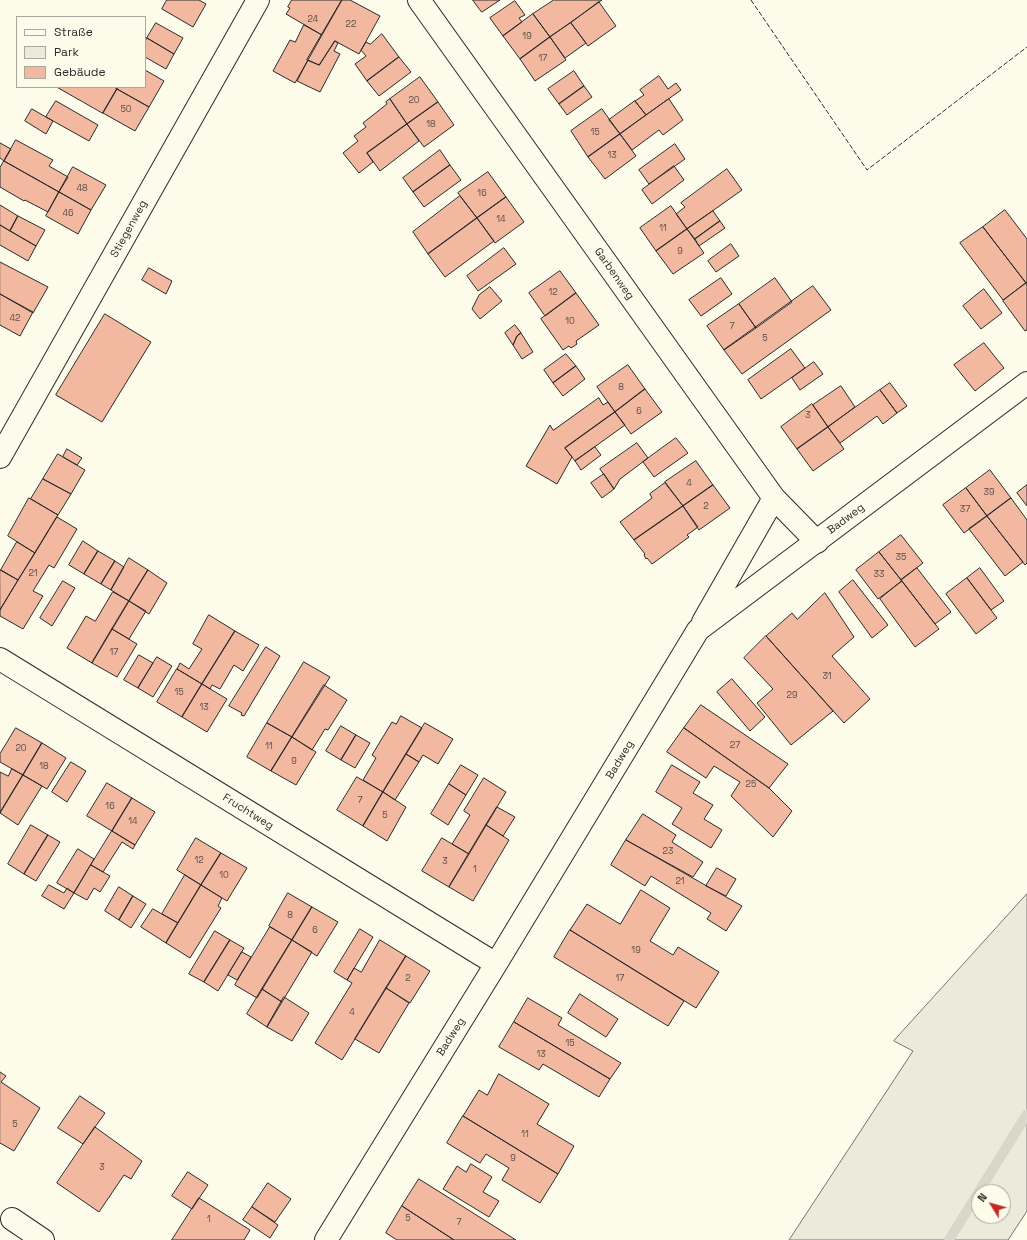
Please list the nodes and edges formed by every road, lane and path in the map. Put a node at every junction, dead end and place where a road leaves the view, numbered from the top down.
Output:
1 (258, 0) edge
2 (419, 0) edge
3 (1027, 383) edge
4 (0, 458) edge
5 (774, 498) junction
6 (816, 542) junction
7 (698, 630) junction
8 (0, 659) edge
9 (496, 964) junction
10 (12, 1219) dead end
11 (43, 1240) edge
12 (326, 1240) edge

1 - 4 street, Stiegenweg
2 - 5 street, Garbenweg
3 - 6 street, Badweg
5 - 6 street, Garbenweg
5 - 7 street
6 - 7 street, Badweg
7 - 9 street, Badweg
8 - 9 street, Fruchtweg
9 - 12 street, Badweg
10 - 11 street

